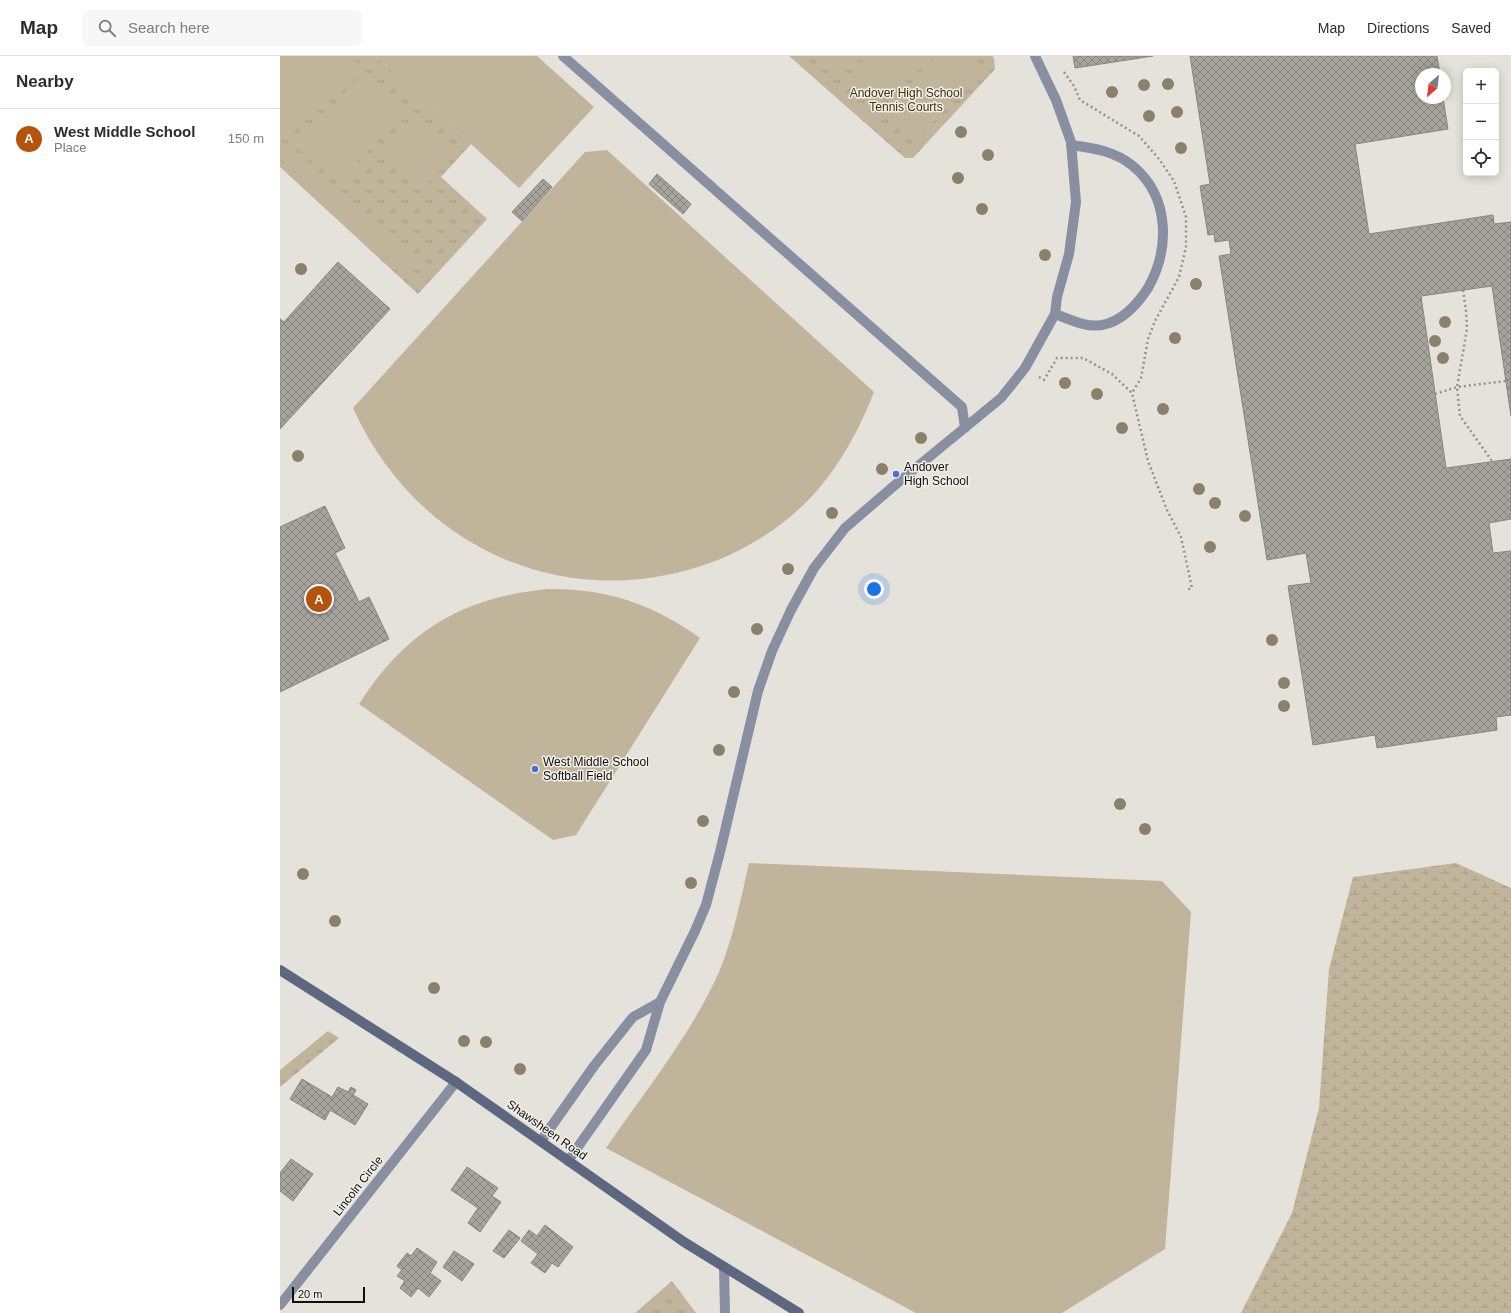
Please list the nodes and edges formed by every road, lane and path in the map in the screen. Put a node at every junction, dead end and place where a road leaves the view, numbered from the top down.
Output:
1 (563, 56) edge
2 (1034, 56) edge
3 (1071, 145) junction
4 (1463, 290) dead end
5 (1055, 314) junction
6 (1025, 368) junction
7 (1506, 381) dead end
8 (1457, 387) junction
9 (1435, 394) dead end
10 (965, 428) junction
11 (1492, 461) dead end
12 (1187, 590) dead end
13 (280, 970) edge
14 (660, 1002) junction
15 (456, 1082) junction
16 (541, 1141) junction
17 (568, 1160) junction
18 (724, 1267) junction
19 (280, 1305) edge
20 (725, 1313) edge
21 (798, 1313) edge

1 - 10 street
2 - 3 street
3 - 5 street
3 - 5 street
4 - 8 path
5 - 6 street
6 - 10 street
6 - 12 path
7 - 8 path
8 - 9 path
8 - 11 path
10 - 14 street
13 - 15 main road, Shawsheen Road
14 - 16 street
14 - 17 street
15 - 16 main road, Shawsheen Road
15 - 19 street, Lincoln Circle
16 - 17 main road, Shawsheen Road
17 - 18 main road, Shawsheen Road
18 - 20 street
18 - 21 main road, Shawsheen Road

